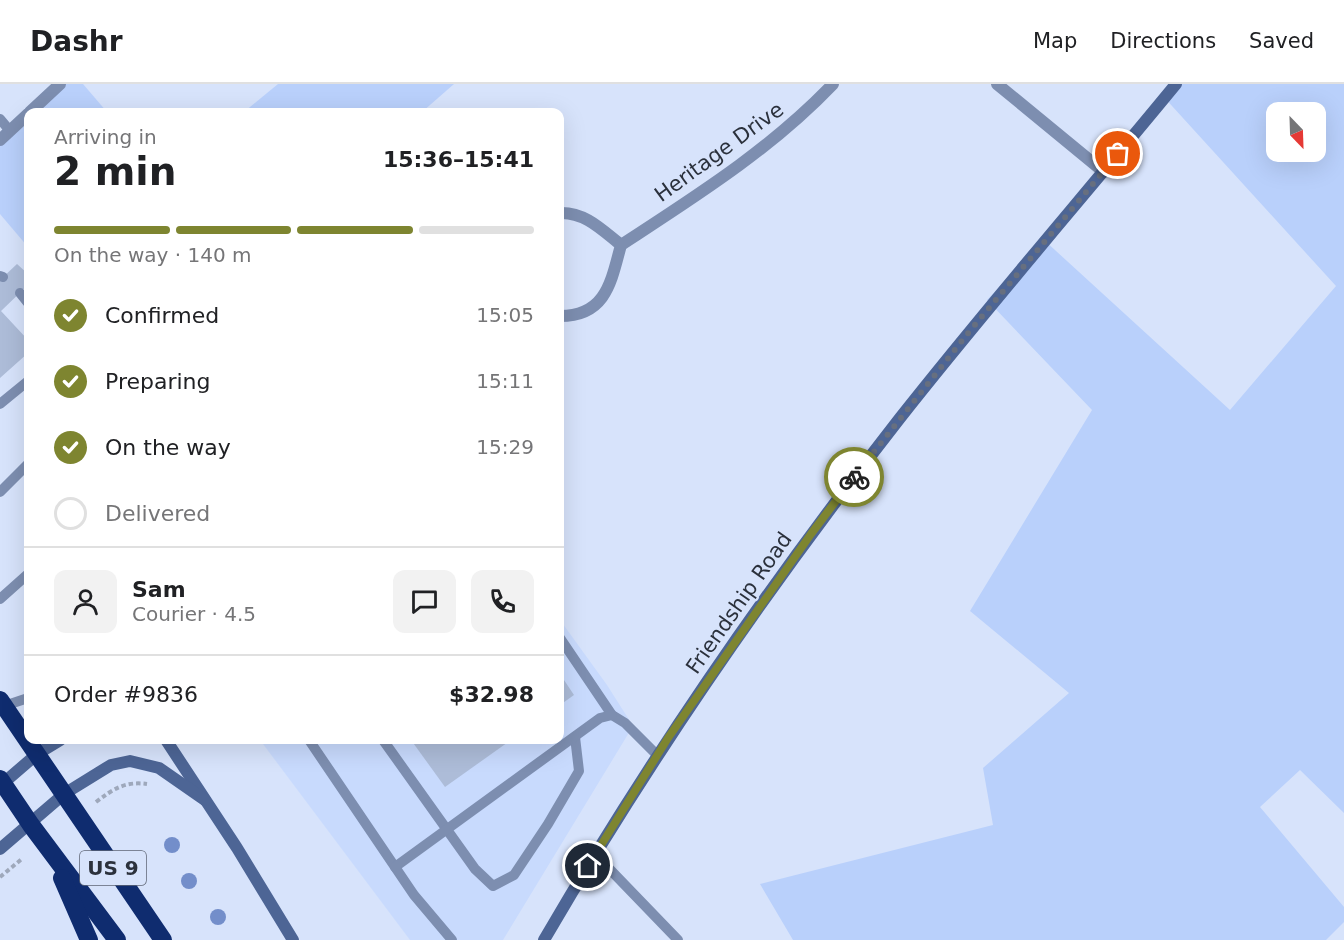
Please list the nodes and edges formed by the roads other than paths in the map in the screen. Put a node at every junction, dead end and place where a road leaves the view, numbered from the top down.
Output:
1 (60, 84) edge
2 (833, 84) edge
3 (997, 84) edge
4 (1176, 84) edge
5 (34, 108) edge
6 (24, 118) edge
7 (0, 119) edge
8 (10, 131) junction
9 (0, 140) edge
10 (1104, 172) junction
11 (564, 213) edge
12 (621, 245) junction
13 (20, 293) dead end
14 (24, 298) edge
15 (564, 316) edge
16 (24, 384) edge
17 (0, 404) edge
18 (24, 468) edge
19 (0, 492) edge
20 (24, 578) edge
21 (0, 599) edge
22 (564, 644) edge
23 (24, 699) edge
24 (2, 703) edge
25 (612, 715) junction
26 (24, 735) edge
27 (574, 737) junction
28 (30, 744) edge
29 (53, 744) edge
30 (169, 744) edge
31 (312, 744) edge
32 (386, 744) edge
33 (37, 754) junction
34 (658, 756) junction
35 (1, 783) edge
36 (64, 794) junction
37 (205, 800) junction
38 (30, 825) junction
39 (448, 829) junction
40 (47, 846) junction
41 (0, 849) edge
42 (596, 855) junction
43 (395, 867) junction
44 (89, 940) edge
45 (117, 940) edge
46 (163, 940) edge
47 (293, 940) edge
48 (452, 940) edge
49 (544, 940) edge
50 (678, 940) edge

1 - 5 street
2 - 12 street, Heritage Drive
3 - 10 street
4 - 10 street, Friendship Road
6 - 8 street
7 - 8 lane
8 - 9 street
10 - 34 street, Friendship Road
11 - 12 street
12 - 15 street
13 - 14 lane
16 - 17 lane
18 - 19 lane
20 - 21 lane
22 - 25 lane
23 - 24 lane
24 - 26 highway, US 9
25 - 27 lane
25 - 34 lane
27 - 39 lane
27 - 39 lane
28 - 33 highway, US 9
29 - 33 street
30 - 37 street
31 - 43 lane
32 - 39 lane
33 - 35 street
33 - 36 highway, US 9
34 - 42 street, Friendship Road
35 - 38 highway, US 9
36 - 37 street
36 - 38 street
36 - 46 highway, US 9
37 - 47 street
38 - 40 highway, US 9
38 - 41 street
39 - 43 lane
40 - 44 highway
40 - 45 highway, US 9
42 - 49 street, Friendship Road
42 - 50 lane
43 - 48 lane

